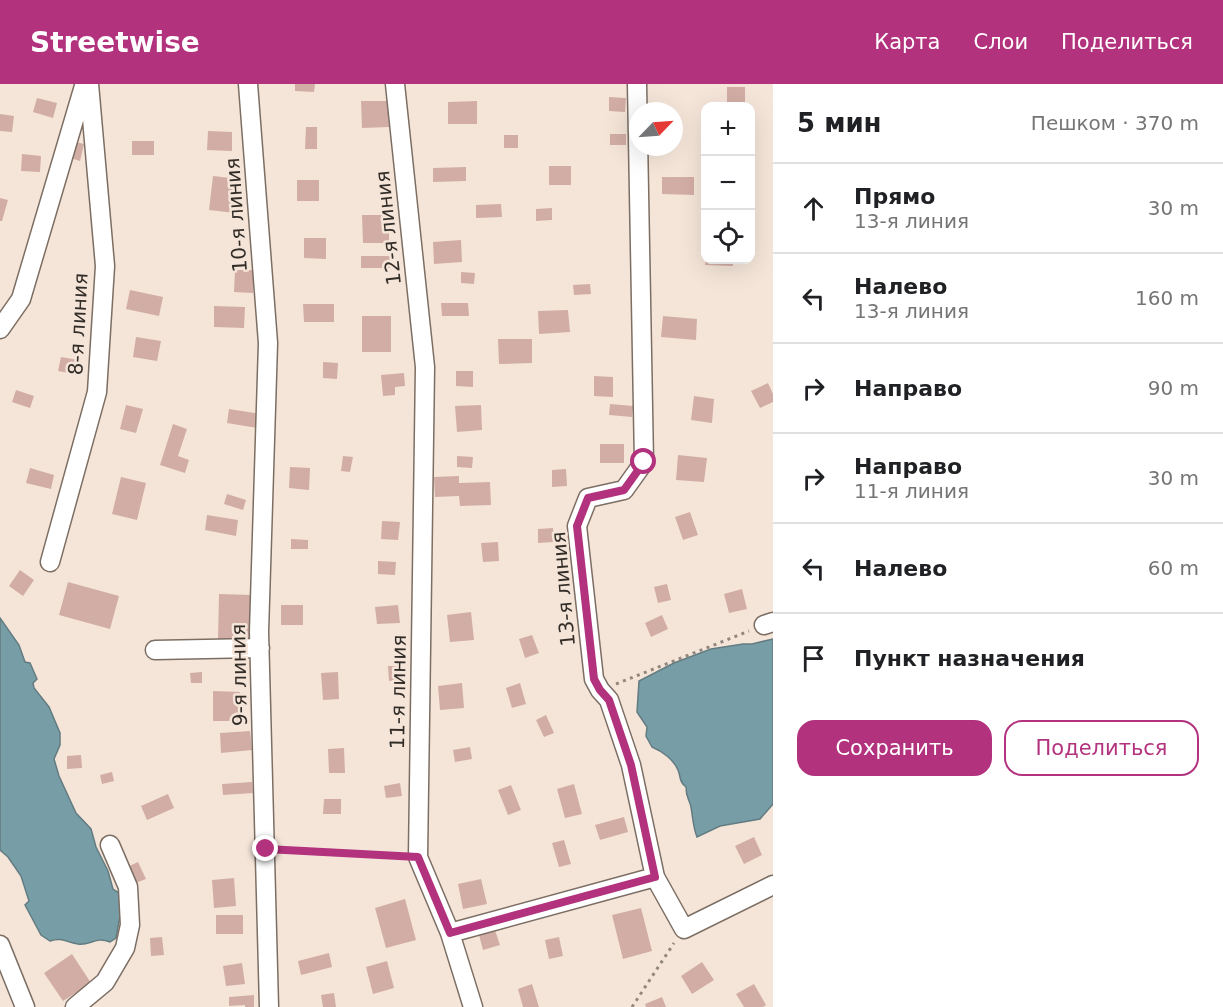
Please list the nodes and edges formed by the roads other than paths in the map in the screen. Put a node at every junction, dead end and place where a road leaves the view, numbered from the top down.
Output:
1 (86, 84) edge
2 (248, 84) edge
3 (395, 84) edge
4 (637, 84) edge
5 (0, 329) edge
6 (268, 342) joint
7 (425, 367) joint
8 (50, 562) dead end
9 (260, 648) junction
10 (155, 650) dead end
11 (110, 845) dead end
12 (655, 877) junction
13 (773, 885) edge
14 (450, 933) junction
15 (0, 945) edge
16 (25, 1007) edge
17 (75, 1007) edge
18 (269, 1007) edge
19 (473, 1007) edge

1 - 5 street
1 - 8 street, 8-я линия
2 - 6 street, 10-я линия
3 - 7 street, 12-я линия
4 - 12 street, 13-я линия
6 - 9 street, 9-я линия
7 - 14 street, 11-я линия
9 - 10 street
9 - 18 street, 9-я линия
11 - 17 street
12 - 13 street, 13-я линия
12 - 14 street
14 - 19 street, 11-я линия
15 - 16 street

